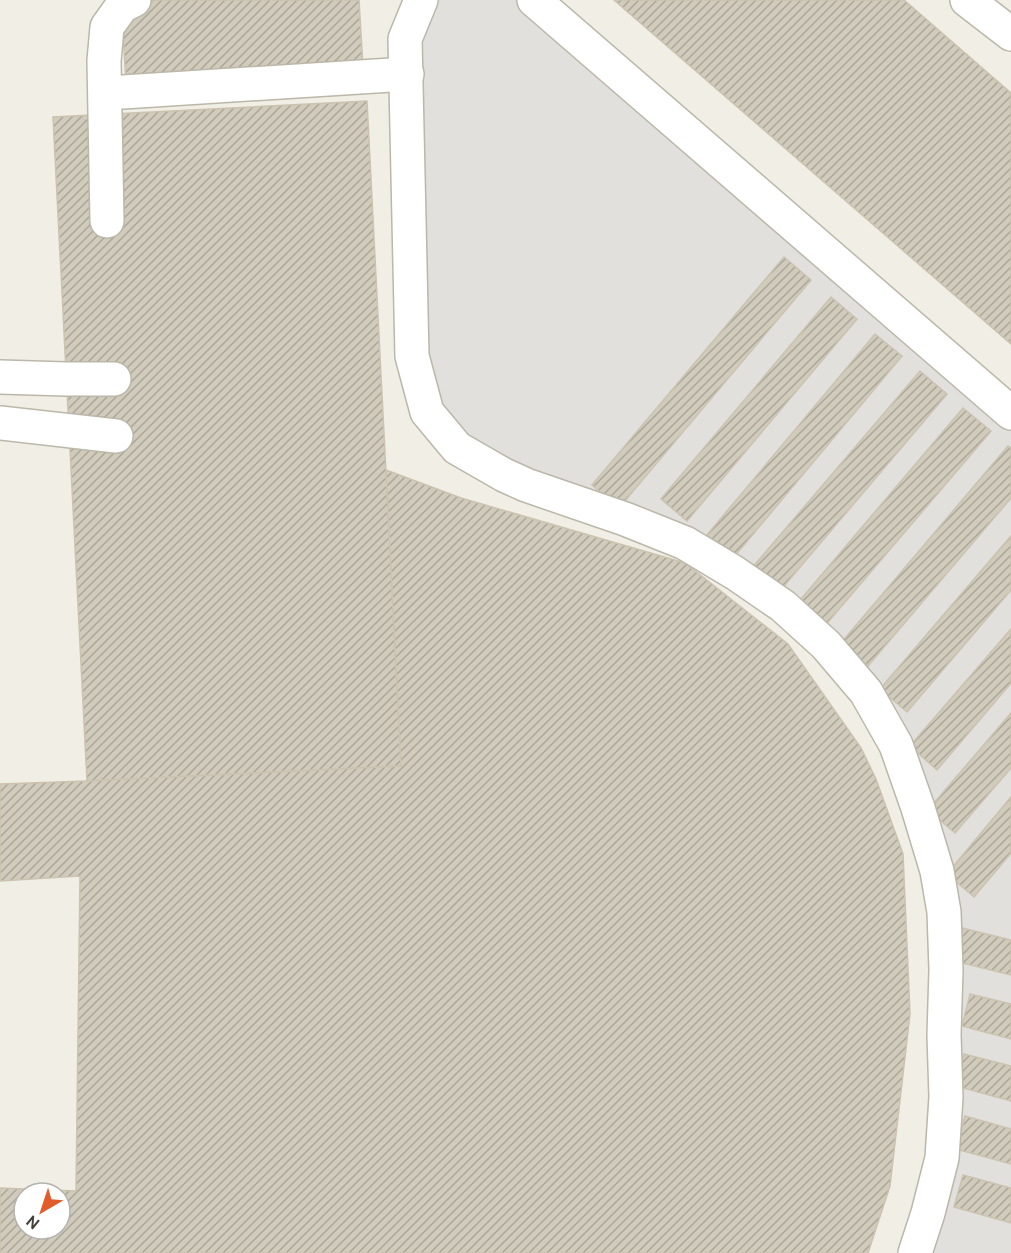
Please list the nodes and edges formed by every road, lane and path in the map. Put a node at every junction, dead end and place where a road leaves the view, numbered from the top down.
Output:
1 (134, 0) edge
2 (397, 0) edge
3 (421, 0) edge
4 (534, 0) edge
5 (967, 0) edge
6 (1011, 34) edge
7 (405, 39) junction
8 (407, 74) junction
9 (114, 103) junction
10 (107, 221) dead end
11 (0, 377) edge
12 (114, 379) dead end
13 (1011, 413) edge
14 (0, 423) edge
15 (116, 436) dead end
16 (915, 1253) edge

1 - 9 lane
2 - 7 lane
3 - 7 lane
4 - 13 lane
5 - 6 lane
7 - 8 lane
8 - 9 lane
8 - 16 lane
9 - 10 lane
11 - 12 lane
14 - 15 lane

